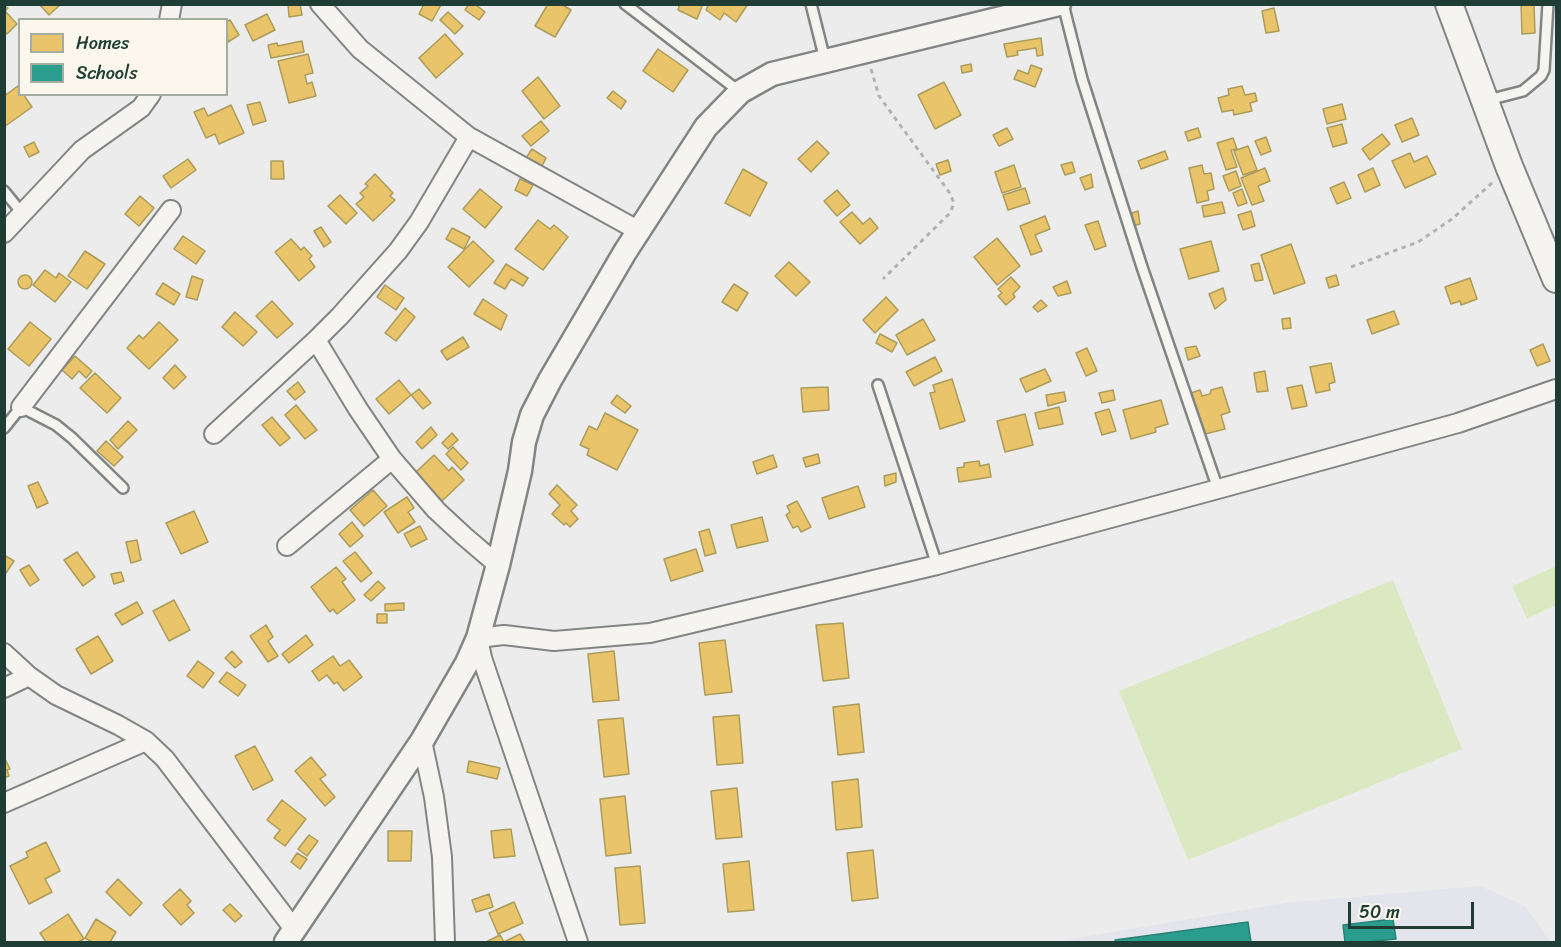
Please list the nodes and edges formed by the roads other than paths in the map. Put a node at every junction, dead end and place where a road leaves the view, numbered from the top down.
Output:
1 (320, 4) edge
2 (625, 4) edge
3 (810, 4) edge
4 (1061, 4) edge
5 (1449, 4) edge
6 (1548, 4) edge
7 (825, 60) junction
8 (740, 92) junction
9 (150, 96) edge
10 (1486, 101) junction
11 (469, 136) junction
12 (4, 191) edge
13 (171, 210) dead end
14 (22, 213) junction
15 (639, 231) junction
16 (4, 233) edge
17 (1557, 279) edge
18 (316, 340) junction
19 (878, 385) dead end
20 (1557, 389) edge
21 (21, 406) junction
22 (4, 428) edge
23 (214, 434) dead end
24 (392, 459) junction
25 (123, 488) dead end
26 (1218, 489) junction
27 (287, 546) dead end
28 (498, 565) junction
29 (936, 565) junction
30 (478, 638) junction
31 (4, 653) edge
32 (29, 676) junction
33 (4, 688) edge
34 (146, 741) junction
35 (422, 741) junction
36 (4, 803) edge
37 (290, 936) edge
38 (445, 942) edge
39 (578, 942) edge

1 - 11 street
2 - 8 lane
3 - 7 lane
4 - 7 street
4 - 26 lane
5 - 10 main road
6 - 10 lane
7 - 8 street
8 - 15 street
9 - 14 street
10 - 17 main road
11 - 15 street
11 - 18 street
12 - 14 lane
13 - 21 street
14 - 16 street
15 - 28 street
18 - 23 street
18 - 24 street
19 - 29 lane
20 - 26 street
21 - 22 lane
21 - 25 lane
24 - 27 street
24 - 28 street
26 - 29 street
28 - 30 street
29 - 30 street
30 - 35 street
30 - 39 street
31 - 32 street
32 - 33 street
32 - 34 street
34 - 36 street
34 - 37 street
35 - 37 street
35 - 38 street

